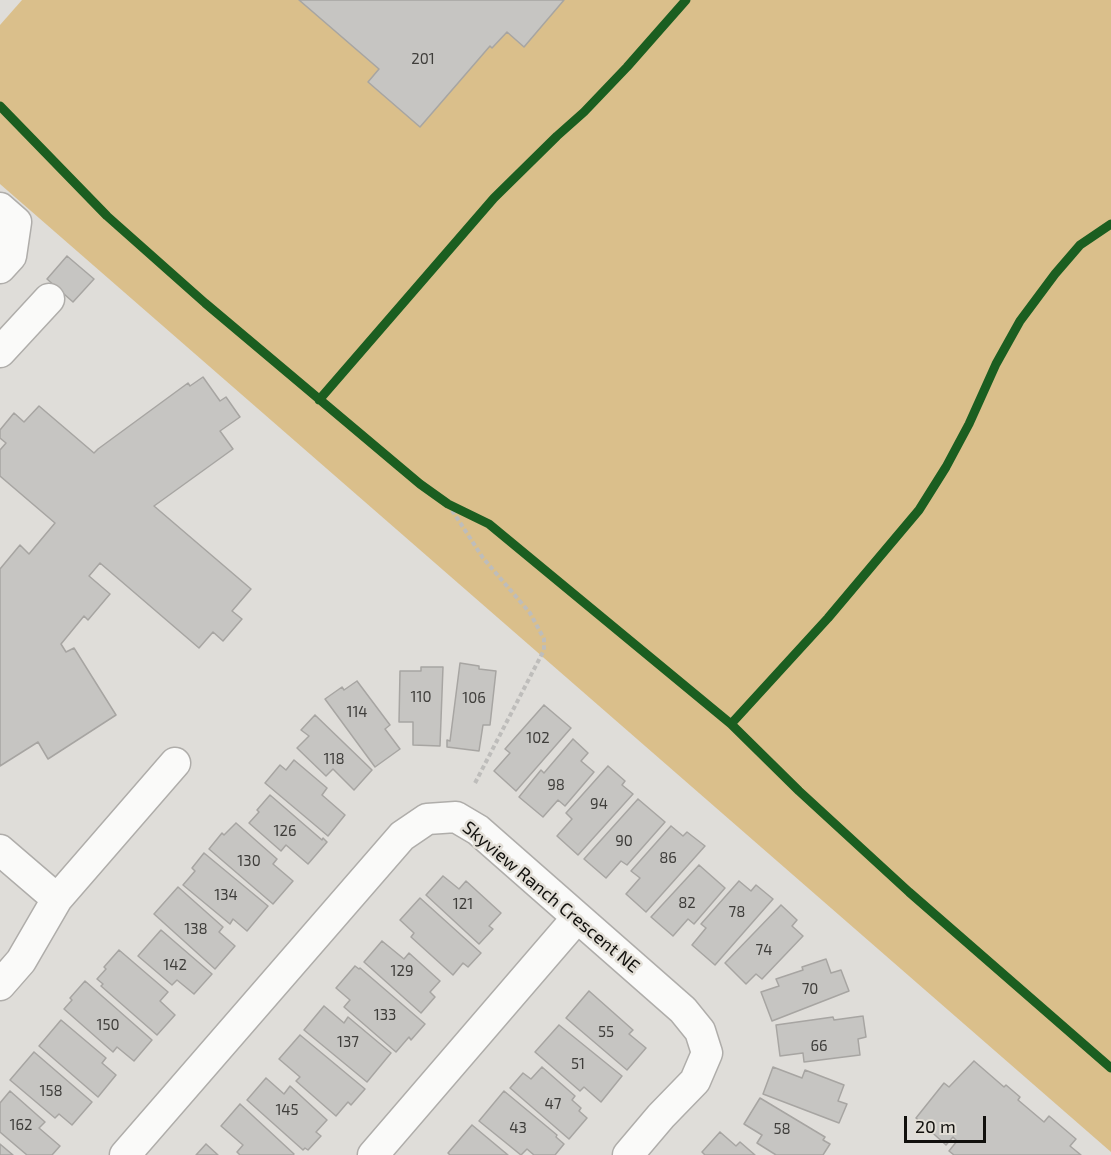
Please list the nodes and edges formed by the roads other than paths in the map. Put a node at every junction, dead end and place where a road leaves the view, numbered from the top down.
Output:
1 (0, 208) edge
2 (0, 268) edge
3 (49, 299) dead end
4 (0, 352) edge
5 (175, 763) dead end
6 (0, 850) edge
7 (57, 899) junction
8 (577, 918) junction
9 (0, 985) edge
10 (125, 1155) edge
11 (373, 1155) edge
12 (628, 1155) edge

1 - 2 street
3 - 4 street
5 - 7 street
6 - 7 street
7 - 9 street
8 - 10 street, Skyview Ranch Crescent NE
8 - 11 street
8 - 12 street, Skyview Ranch Crescent NE

